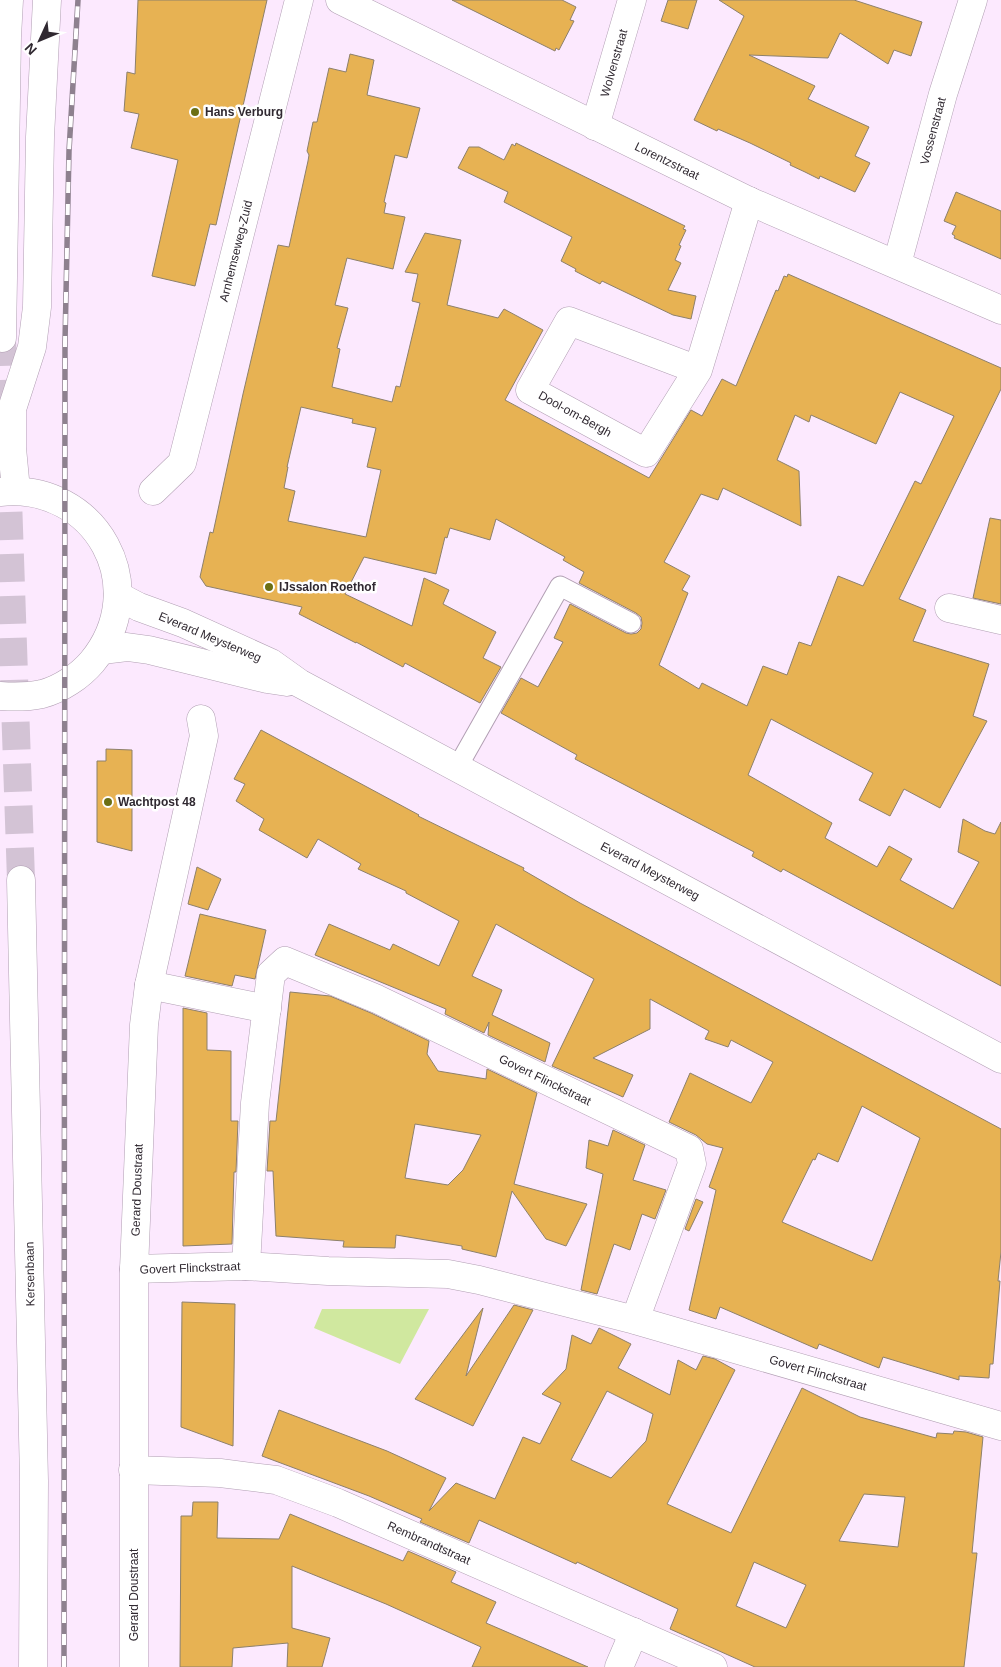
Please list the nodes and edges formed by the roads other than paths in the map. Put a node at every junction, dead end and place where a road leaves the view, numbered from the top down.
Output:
1 (9, 0) edge
2 (47, 0) edge
3 (299, 0) edge
4 (340, 0) edge
5 (632, 0) edge
6 (973, 0) edge
7 (595, 126) junction
8 (748, 201) junction
9 (897, 264) junction
10 (1001, 310) edge
11 (2, 338) dead end
12 (698, 370) junction
13 (8, 491) edge
14 (154, 492) dead end
15 (118, 596) junction
16 (948, 608) dead end
17 (1001, 620) edge
18 (631, 623) dead end
19 (102, 650) junction
20 (299, 683) junction
21 (0, 696) edge
22 (201, 719) dead end
23 (457, 768) junction
24 (22, 880) tunnel mouth
25 (149, 985) junction
26 (267, 1009) junction
27 (1001, 1059) edge
28 (246, 1266) junction
29 (134, 1270) junction
30 (635, 1320) junction
31 (1001, 1426) edge
32 (133, 1470) junction
33 (634, 1632) junction
34 (33, 1667) edge
35 (134, 1667) edge
36 (619, 1667) edge
37 (712, 1667) edge

1 - 11 street
2 - 13 street
3 - 14 street, Arnhemseweg-Zuid
4 - 7 street, Lorentzstraat
5 - 7 street, Wolvenstraat
6 - 9 street, Vossenstraat
7 - 8 street, Lorentzstraat
8 - 9 street, Lorentzstraat
8 - 12 street, Dool-om-Bergh
9 - 10 street, Lorentzstraat
12 - 12 street, Dool-om-Bergh
13 - 15 street
15 - 19 street
15 - 20 street, Everard Meysterweg
16 - 17 street
18 - 23 lane
19 - 20 street, Everard Meysterweg
19 - 21 street
20 - 23 street, Everard Meysterweg
22 - 25 street, Gerard Doustraat
23 - 27 street, Everard Meysterweg
24 - 34 street, Kersenbaan
25 - 26 street
25 - 29 street, Gerard Doustraat
26 - 28 street, Govert Flinckstraat
26 - 30 street, Govert Flinckstraat
28 - 29 street, Govert Flinckstraat
28 - 30 street, Govert Flinckstraat
29 - 32 street, Gerard Doustraat
30 - 31 street, Govert Flinckstraat
32 - 33 street, Rembrandtstraat
32 - 35 street, Gerard Doustraat
33 - 36 street
33 - 37 street, Rembrandtstraat

